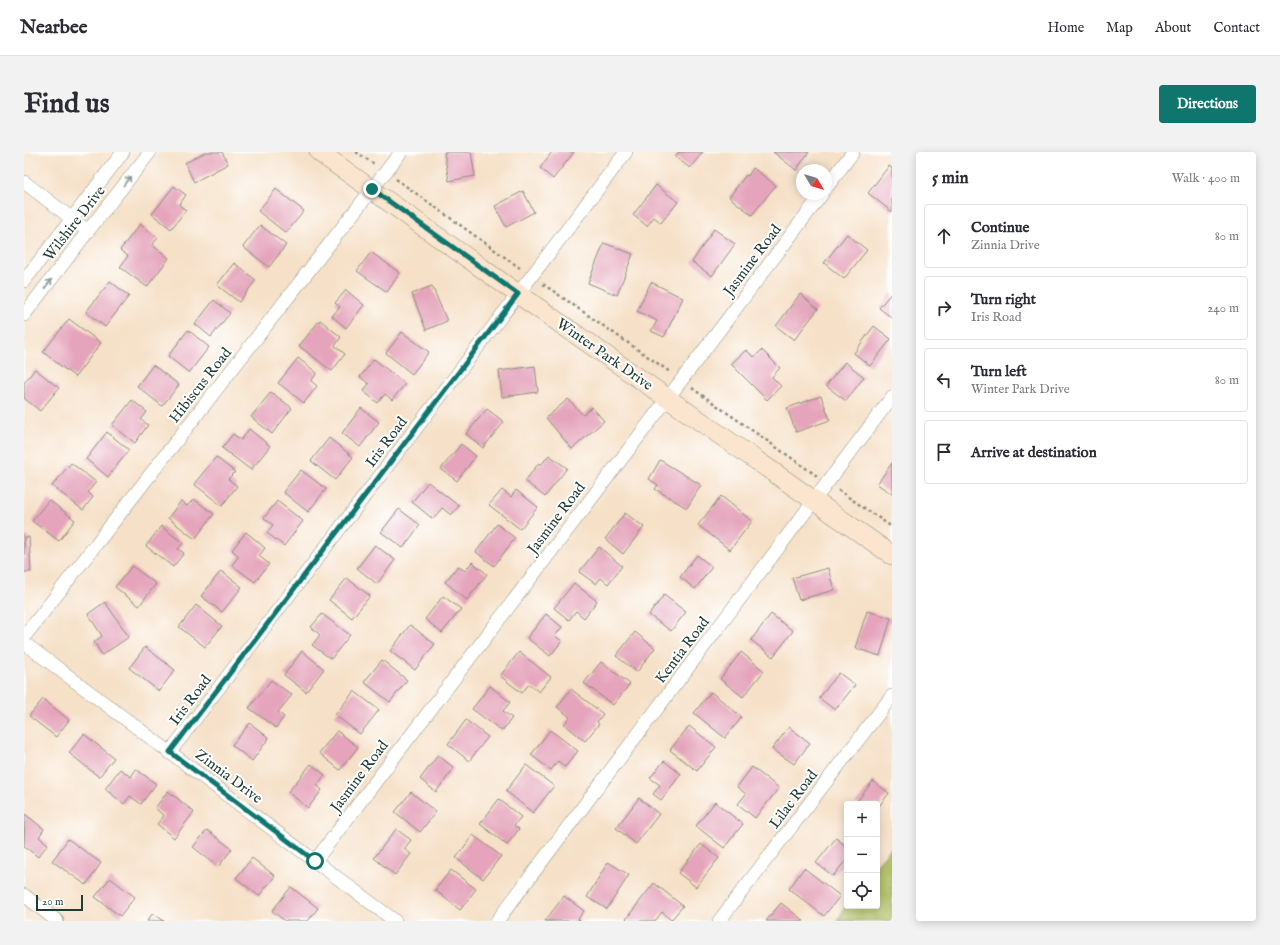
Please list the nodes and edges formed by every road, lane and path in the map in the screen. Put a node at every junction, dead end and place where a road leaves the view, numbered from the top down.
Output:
1 (123, 152) edge
2 (150, 152) edge
3 (319, 152) edge
4 (356, 152) edge
5 (401, 152) edge
6 (626, 152) edge
7 (853, 152) edge
8 (377, 166) dead end
9 (396, 179) dead end
10 (832, 180) edge
11 (24, 182) edge
12 (372, 189) junction
13 (817, 200) edge
14 (72, 219) junction
15 (88, 231) junction
16 (523, 270) dead end
17 (24, 281) edge
18 (544, 285) dead end
19 (518, 294) junction
20 (24, 314) edge
21 (672, 374) dead end
22 (692, 388) dead end
23 (892, 397) edge
24 (668, 398) junction
25 (821, 478) dead end
26 (839, 490) dead end
27 (815, 500) junction
28 (892, 527) edge
29 (892, 555) edge
30 (24, 637) edge
31 (24, 643) edge
32 (892, 696) edge
33 (170, 752) junction
34 (315, 861) junction
35 (24, 896) edge
36 (57, 921) edge
37 (395, 921) edge
38 (497, 921) edge
39 (719, 921) edge

1 - 14 street, Wilshire Drive
15 -> 2 street, Wilshire Drive
3 - 12 street, Winter Park Drive
4 - 8 path
5 - 12 street, Hibiscus Road
6 - 19 street, Iris Road
7 - 10 street
9 - 16 path
11 - 14 street
12 - 19 street, Winter Park Drive
12 - 30 street, Hibiscus Road
13 - 24 street, Jasmine Road
14 - 15 street
14 - 17 street, Wilshire Drive
20 -> 15 street, Wilshire Drive
18 - 21 path
19 - 24 street, Winter Park Drive
19 - 33 street, Iris Road
22 - 25 path
23 - 27 street, Kentia Road
24 - 27 street, Winter Park Drive
24 - 34 street, Jasmine Road
26 - 28 path
27 - 29 street, Winter Park Drive
27 - 38 street, Kentia Road
31 - 33 street, Zinnia Drive
32 - 39 street, Lilac Road
33 - 34 street, Zinnia Drive
34 - 37 street, Zinnia Drive
35 - 36 street

